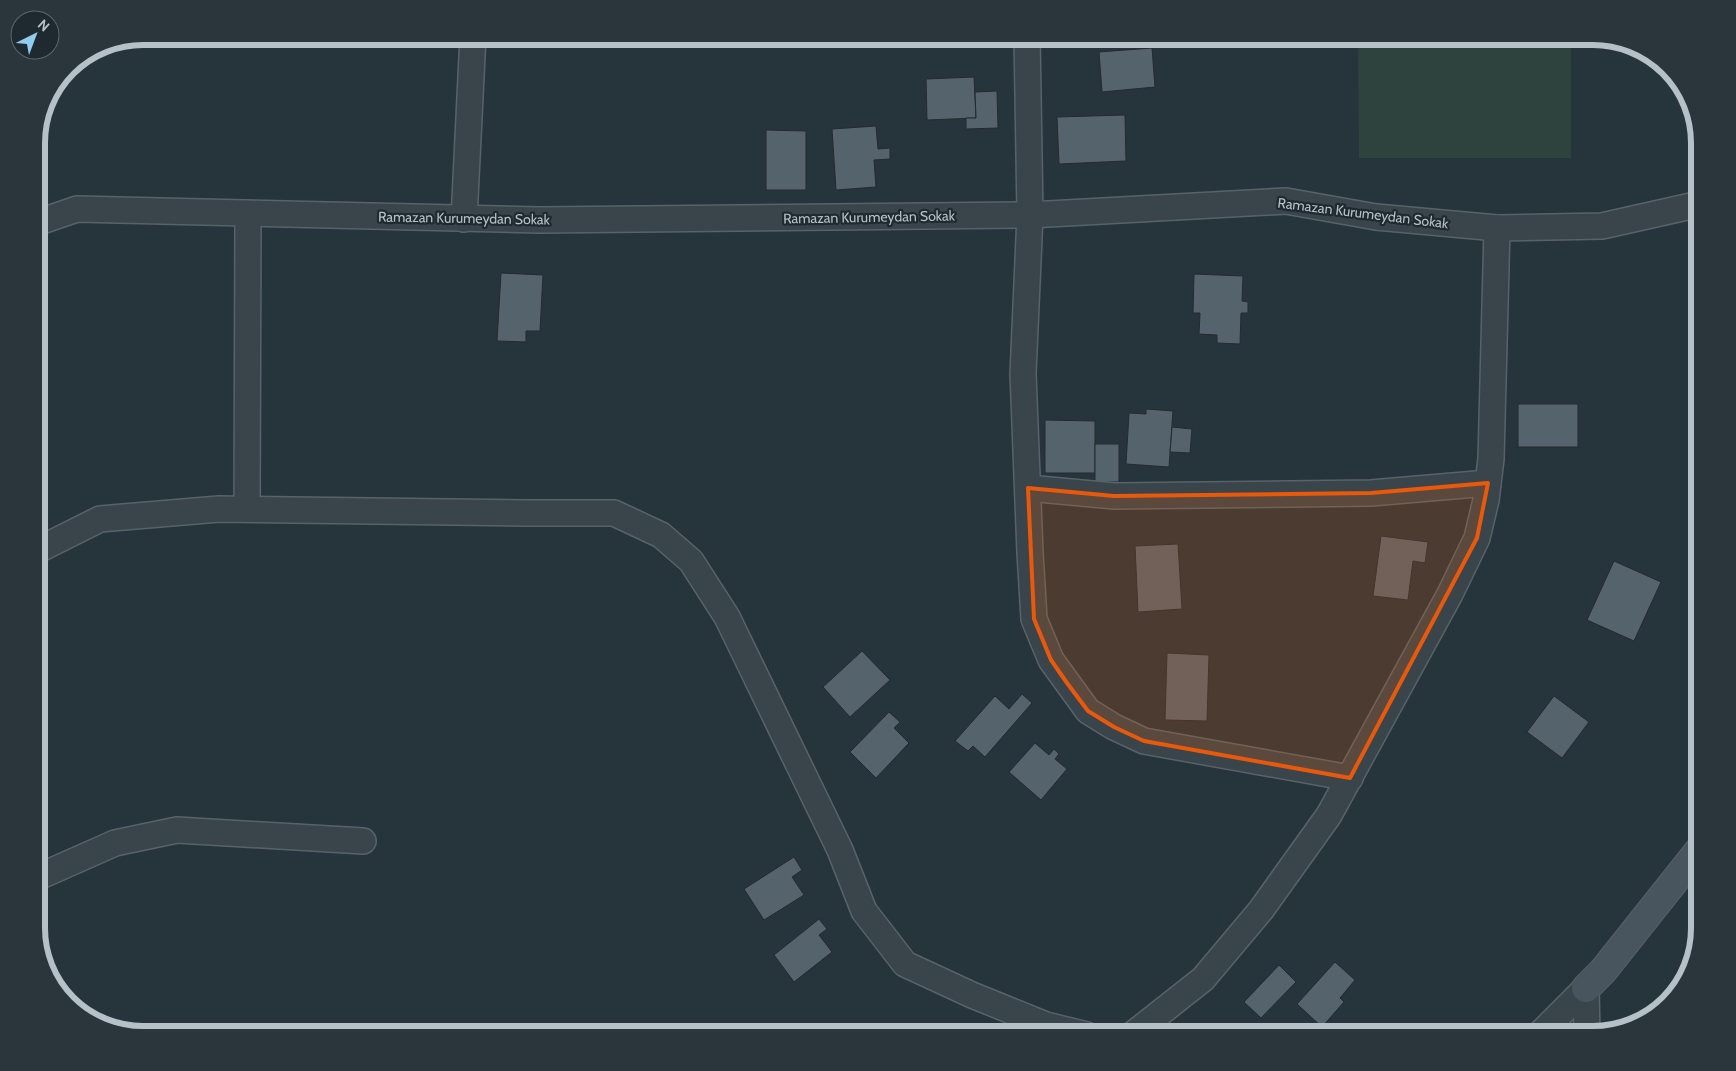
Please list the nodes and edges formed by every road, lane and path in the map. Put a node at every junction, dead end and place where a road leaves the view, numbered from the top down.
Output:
1 (473, 45) edge
2 (1027, 45) edge
3 (1691, 206) edge
4 (248, 214) junction
5 (1030, 215) junction
6 (464, 219) junction
7 (45, 220) edge
8 (1497, 228) junction
9 (1488, 483) junction
10 (1028, 488) junction
11 (247, 509) junction
12 (45, 546) edge
13 (1350, 778) junction
14 (363, 841) dead end
15 (1691, 860) edge
16 (45, 874) edge
17 (1586, 988) junction
18 (1050, 1026) edge
19 (1143, 1026) edge
20 (1548, 1026) edge
21 (1587, 1026) edge

1 - 6 street
2 - 5 street
3 - 8 street, Ramazan Kurumeydan Sokak
4 - 6 street, Ramazan Kurumeydan Sokak
4 - 7 street, Ramazan Kurumeydan Sokak
4 - 11 street
5 - 6 street, Ramazan Kurumeydan Sokak
5 - 8 street, Ramazan Kurumeydan Sokak
5 - 10 street
8 - 9 street
9 - 10 street
9 - 13 street
10 - 13 street
11 - 12 street
11 - 18 street
13 - 19 street
14 - 16 street
15 - 17 street
17 - 20 street
17 - 21 street

